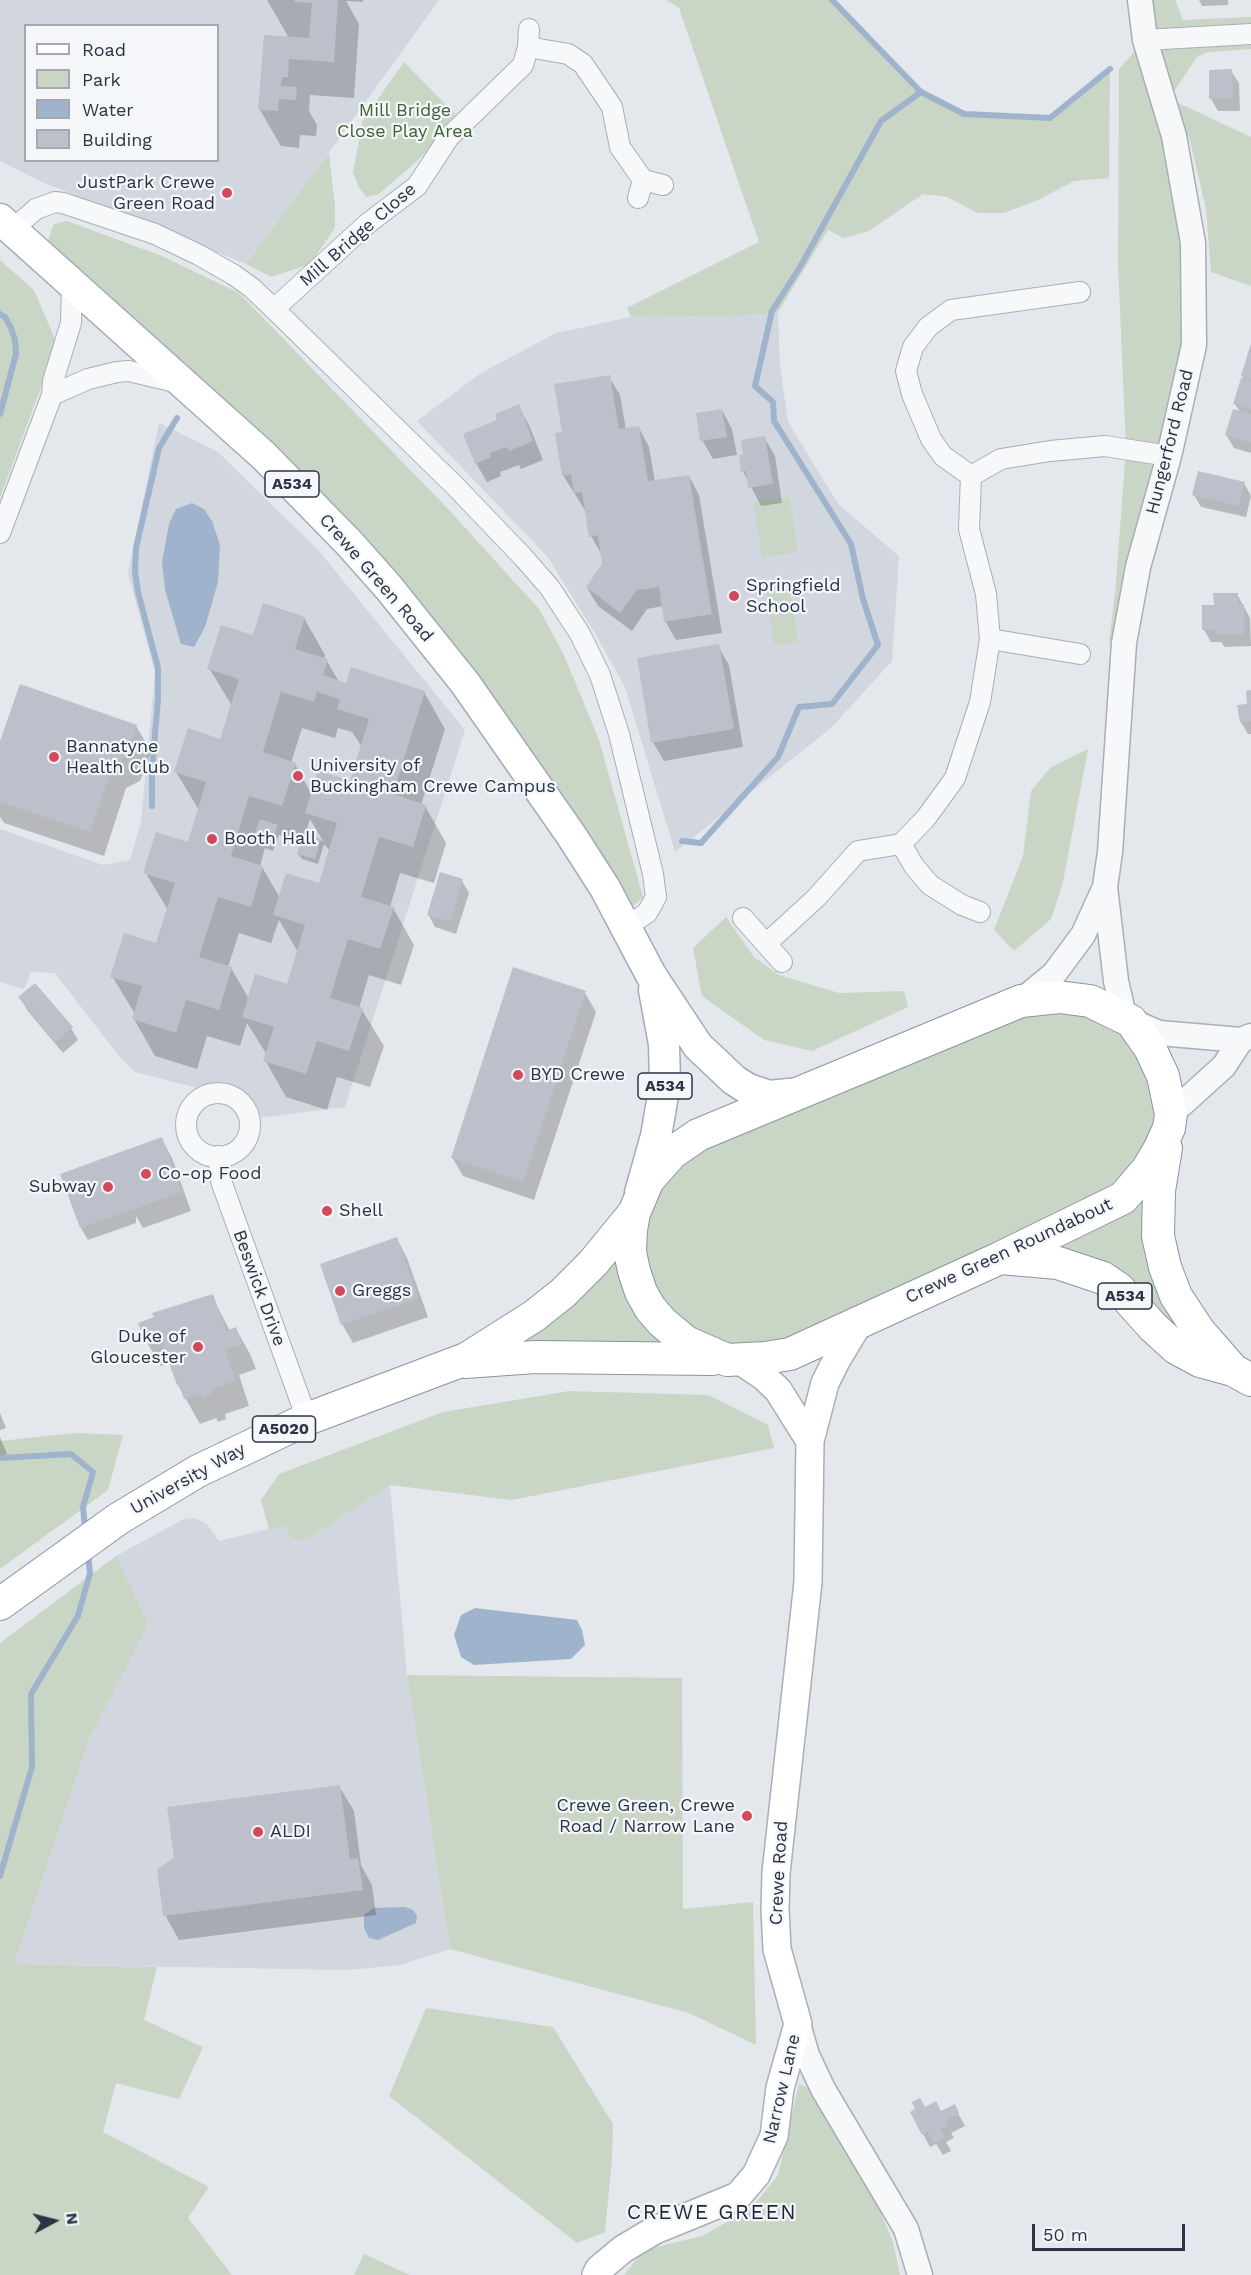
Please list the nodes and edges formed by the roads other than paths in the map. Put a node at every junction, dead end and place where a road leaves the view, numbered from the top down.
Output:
1 (1140, 0) edge
2 (1251, 34) edge
3 (1145, 40) junction
4 (663, 184) dead end
5 (6, 225) edge
6 (72, 282) junction
7 (1080, 292) dead end
8 (274, 309) junction
9 (189, 386) junction
10 (52, 395) junction
11 (1169, 456) junction
12 (971, 476) junction
13 (0, 533) edge
14 (990, 639) junction
15 (1080, 654) dead end
16 (901, 844) junction
17 (1105, 887) junction
18 (980, 912) dead end
19 (743, 918) dead end
20 (627, 926) junction
21 (766, 945) junction
22 (782, 962) dead end
23 (651, 975) junction
24 (1021, 1001) junction
25 (1127, 1018) junction
26 (1246, 1038) edge
27 (802, 1093) junction
28 (1170, 1121) junction
29 (218, 1156) dead end
30 (637, 1204) junction
31 (1000, 1258) junction
32 (860, 1321) junction
33 (733, 1360) junction
34 (461, 1362) junction
35 (1242, 1375) edge
36 (307, 1419) junction
37 (810, 1441) junction
38 (0, 1605) edge
39 (798, 2024) junction
40 (596, 2275) edge
41 (920, 2275) edge

1 - 3 street, Hungerford Road
2 - 3 street
3 - 11 street, Hungerford Road
4 - 8 street, Mill Bridge Close
5 - 6 main road, Crewe Green Road / A534
5 - 8 street
6 - 9 main road, Crewe Green Road / A534
6 - 10 street
7 - 12 street
8 - 20 street
9 - 10 street
9 - 20 main road, Crewe Green Road / A534
10 - 13 street
11 - 12 street
11 - 17 street, Hungerford Road
12 - 14 street
14 - 15 street
14 - 16 street
16 - 18 street
16 - 21 street
17 - 24 street, Hungerford Road
17 - 25 street, Hungerford Road
19 - 21 street
20 - 23 main road, Crewe Green Road / A534
21 - 22 street
23 - 27 main road, Crewe Green Road / A534
23 - 30 main road, Crewe Green Road / A534
24 - 25 highway
24 - 27 highway
25 - 26 street
25 - 28 highway
26 - 28 street
27 - 30 highway
28 - 31 highway, Crewe Green Roundabout
28 - 35 highway, A534
29 - 36 street, Beswick Drive
30 - 33 highway
30 - 34 highway, University Way / A5020
31 - 32 highway, Crewe Green Roundabout
31 - 35 highway, A534
32 - 33 highway, Crewe Green Roundabout
32 - 37 main road, Crewe Road
33 - 34 highway, University Way / A5020
33 - 37 main road
34 - 36 highway, University Way / A5020
36 - 38 highway, University Way / A5020
37 - 39 main road, Crewe Road
39 - 40 main road, Narrow Lane
39 - 41 street, Crewe Road

